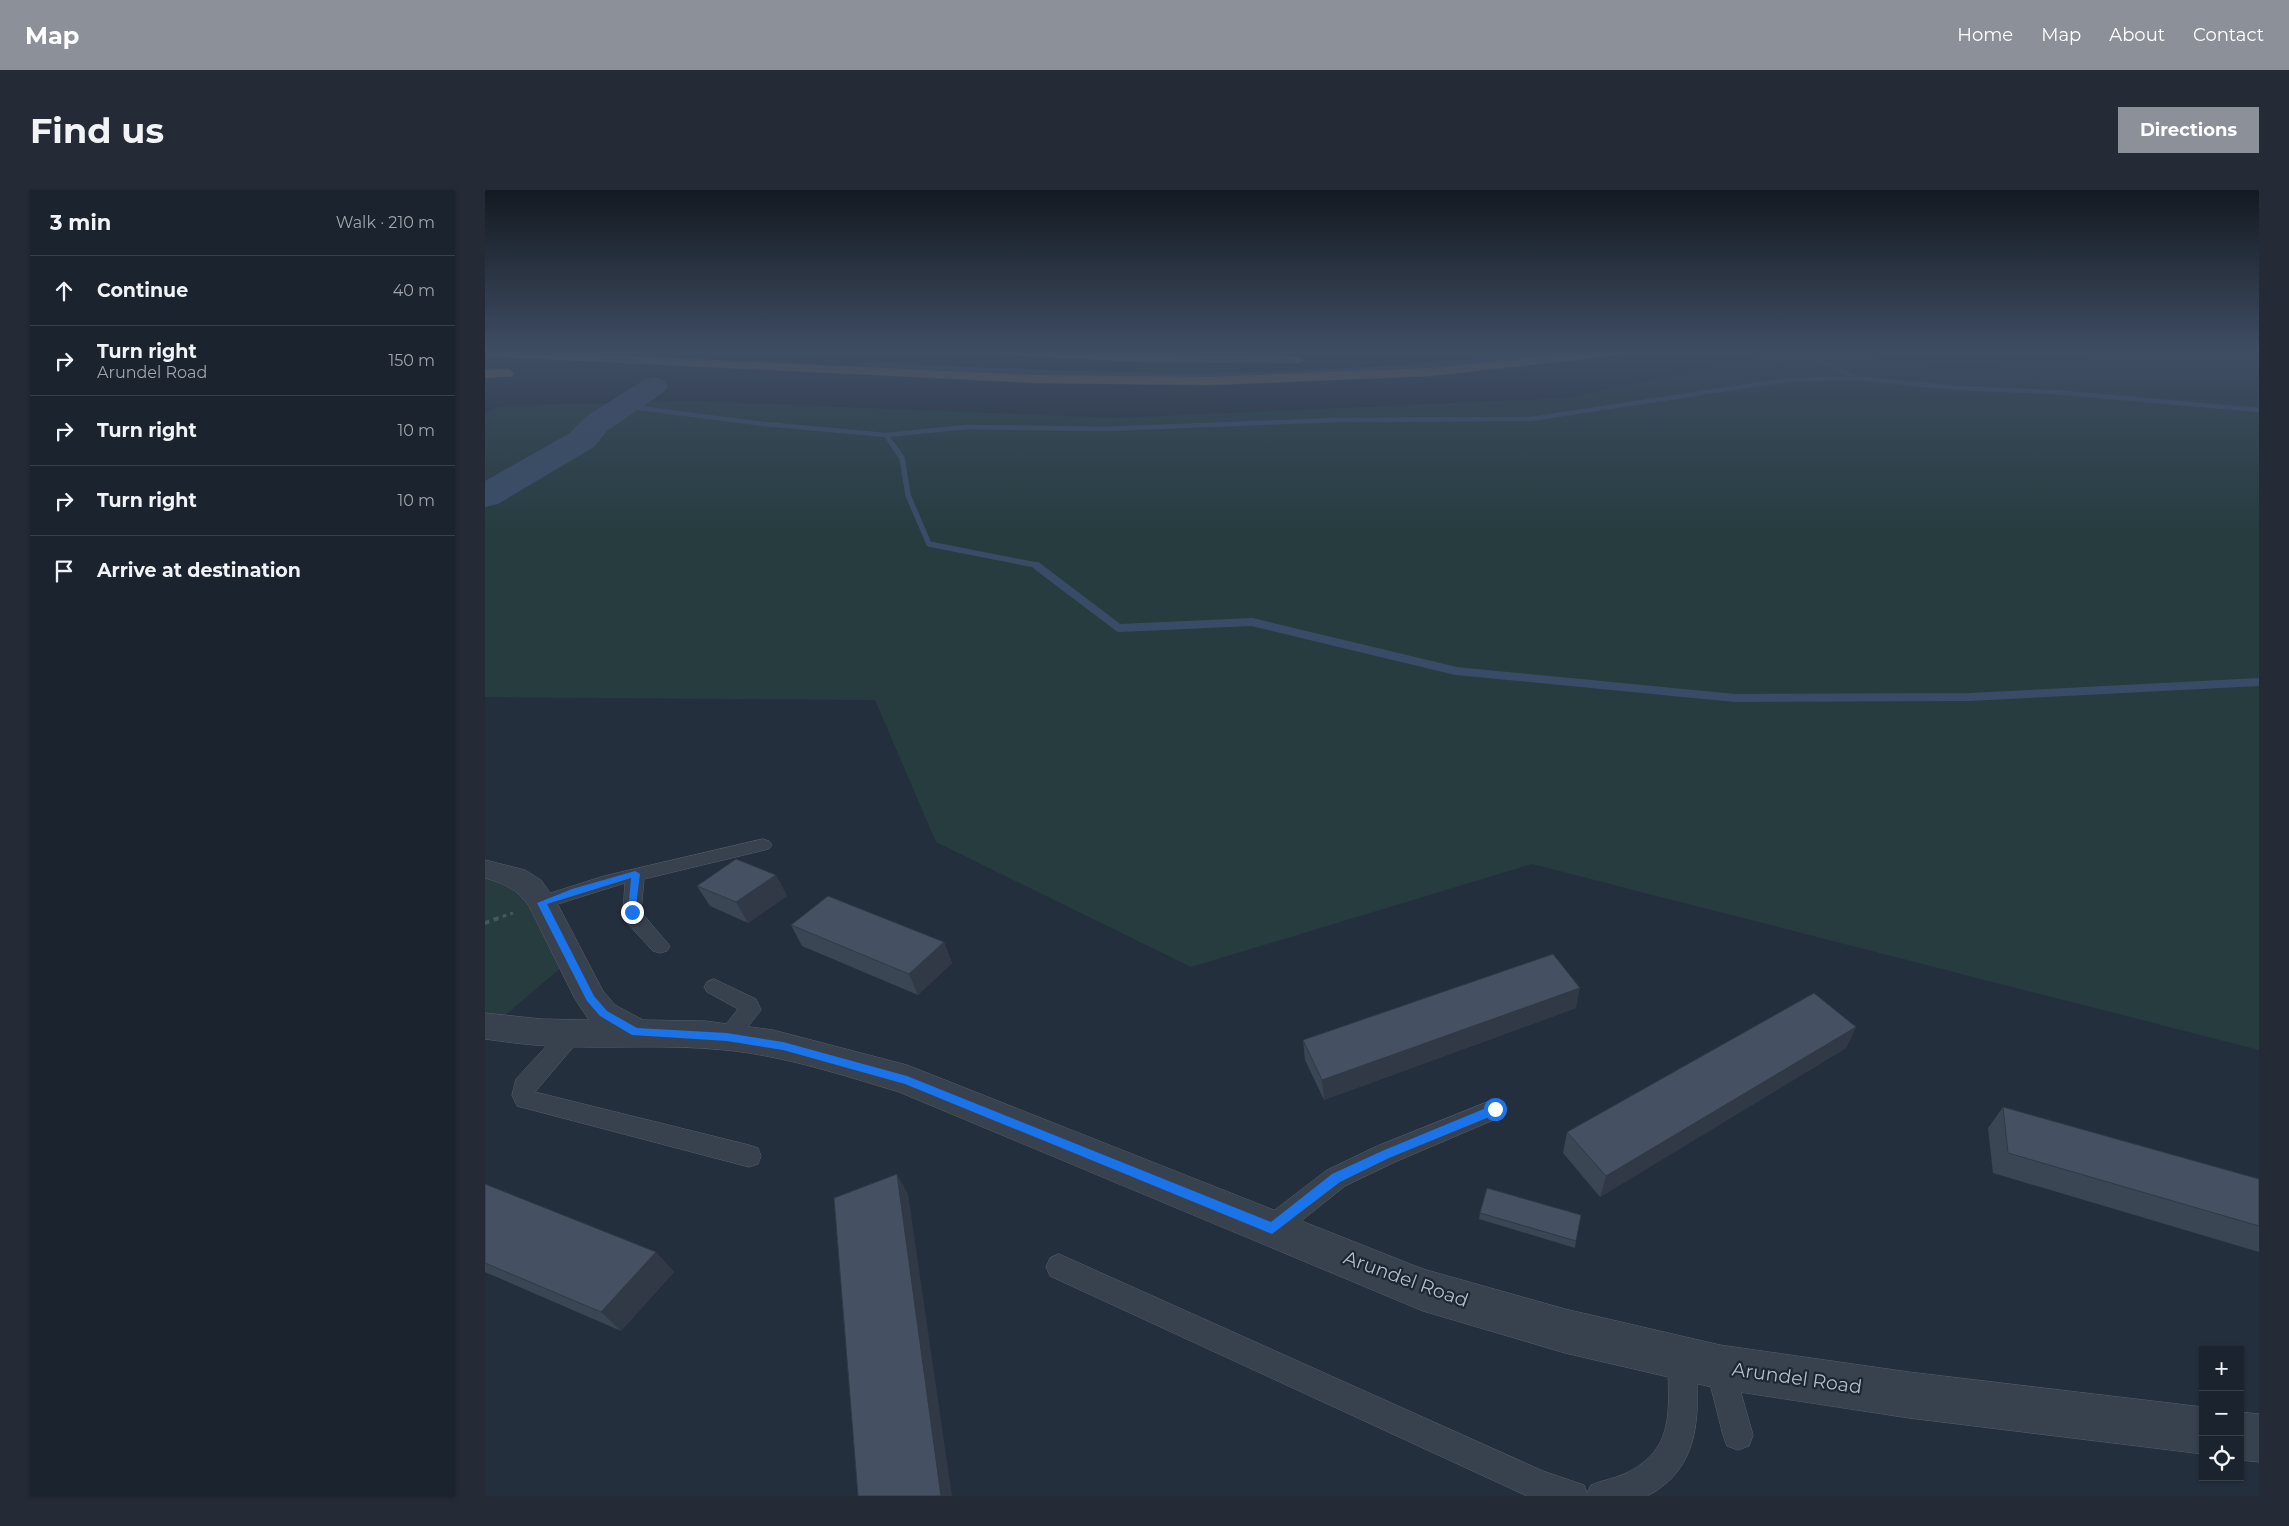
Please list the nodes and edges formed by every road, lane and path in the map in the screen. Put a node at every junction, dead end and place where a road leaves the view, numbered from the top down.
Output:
1 (763, 845) dead end
2 (485, 869) edge
3 (635, 874) junction
4 (542, 903) junction
5 (660, 946) dead end
6 (714, 987) dead end
7 (485, 1026) edge
8 (573, 1032) junction
9 (636, 1032) junction
10 (727, 1037) junction
11 (1495, 1109) dead end
12 (749, 1156) dead end
13 (1272, 1228) junction
14 (1059, 1268) dead end
15 (1701, 1363) junction
16 (2199, 1431) edge
17 (1738, 1435) dead end
18 (2244, 1436) edge
19 (2259, 1438) edge
20 (1573, 1496) edge
21 (1602, 1496) edge

1 - 3 lane
2 - 4 street, Arundel Road
3 - 4 lane
3 - 5 lane
4 - 9 street, Arundel Road
6 - 10 lane
7 - 8 street, Arundel Road
8 - 9 street, Arundel Road
8 - 12 lane
9 - 10 street, Arundel Road
10 - 13 street, Arundel Road
11 - 13 lane
13 - 15 street, Arundel Road
14 - 20 lane
15 - 16 street, Arundel Road
15 - 17 lane
15 - 21 lane
18 - 19 street

